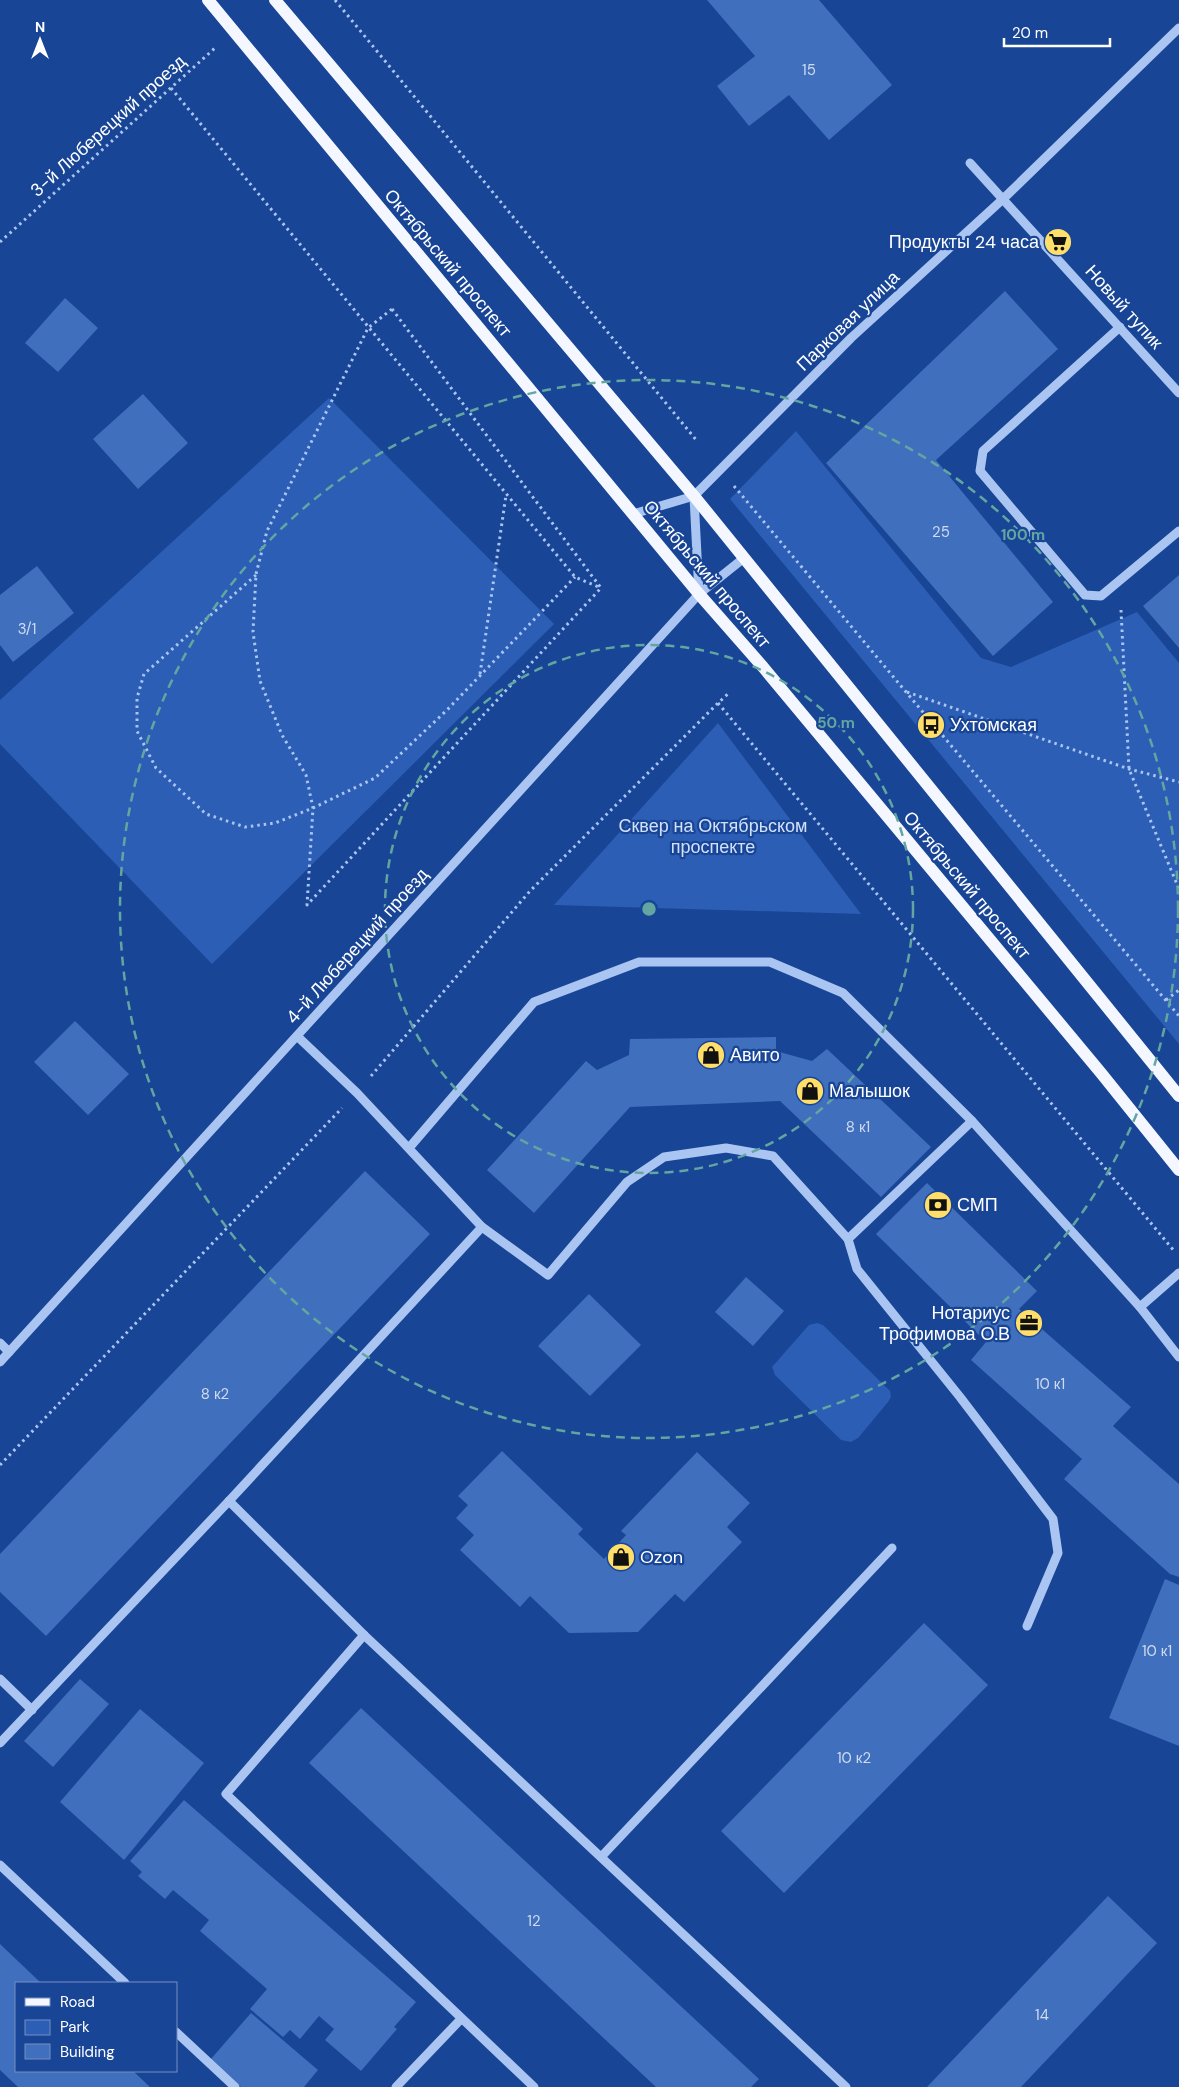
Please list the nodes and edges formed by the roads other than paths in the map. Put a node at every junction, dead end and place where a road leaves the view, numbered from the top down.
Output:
1 (208, 0) edge
2 (274, 0) edge
3 (1179, 28) edge
4 (970, 164) dead end
5 (1003, 199) junction
6 (1120, 326) junction
7 (1179, 393) edge
8 (694, 496) junction
9 (633, 514) junction
10 (1179, 531) edge
11 (744, 558) junction
12 (699, 594) junction
13 (297, 1036) junction
14 (1179, 1096) edge
15 (972, 1121) junction
16 (409, 1148) junction
17 (1179, 1170) edge
18 (482, 1227) junction
19 (848, 1239) junction
20 (1179, 1273) edge
21 (1140, 1307) junction
22 (0, 1343) edge
23 (9, 1352) junction
24 (1179, 1357) edge
25 (0, 1362) edge
26 (229, 1500) junction
27 (892, 1548) dead end
28 (1027, 1626) dead end
29 (364, 1635) junction
30 (0, 1679) edge
31 (32, 1710) junction
32 (0, 1743) edge
33 (602, 1856) junction
34 (0, 1865) edge
35 (124, 1982) edge
36 (461, 2019) junction
37 (178, 2034) edge
38 (235, 2087) edge
39 (396, 2087) edge
40 (534, 2087) edge
41 (846, 2087) edge

1 - 9 main road, Октябрьский проспект
2 - 8 main road, Октябрьский проспект
3 - 5 street, Парковая улица
4 - 5 street, Новый тупик
5 - 6 street, Новый тупик
5 - 8 street, Парковая улица
6 - 7 street, Новый тупик
6 - 10 street
8 - 9 street
8 - 11 main road, Октябрьский проспект
8 - 12 street
9 - 12 main road, Октябрьский проспект
11 - 12 street, 4-й Люберецкий проезд
11 - 14 main road, Октябрьский проспект
12 - 13 street, 4-й Люберецкий проезд
12 - 17 main road, Октябрьский проспект
13 - 16 street
13 - 23 street, 4-й Люберецкий проезд
15 - 16 street
15 - 19 street
15 - 21 street
16 - 18 street
18 - 19 street
18 - 26 street
19 - 28 street
20 - 21 street
21 - 24 street
22 - 23 street
23 - 25 street, 4-й Люберецкий проезд
26 - 29 street
26 - 31 street
27 - 33 street
29 - 33 street
29 - 36 street
30 - 31 street
31 - 32 street
33 - 41 street
34 - 35 street
36 - 39 street
36 - 40 street
37 - 38 street

